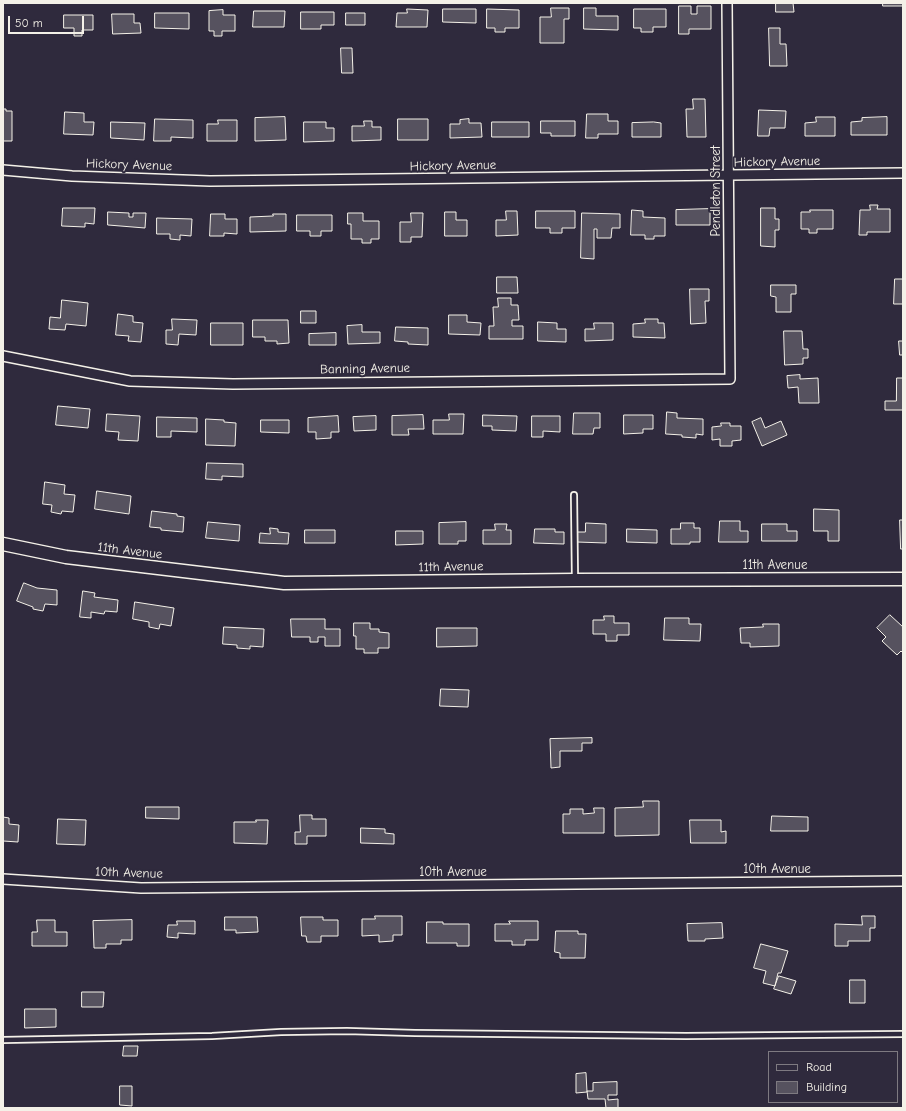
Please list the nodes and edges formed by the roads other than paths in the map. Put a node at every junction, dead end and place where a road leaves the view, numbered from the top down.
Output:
1 (728, 3) edge
2 (3, 170) edge
3 (903, 173) edge
4 (729, 176) junction
5 (3, 356) edge
6 (730, 379) joint
7 (574, 495) dead end
8 (3, 544) edge
9 (903, 579) edge
10 (575, 580) junction
11 (3, 879) edge
12 (903, 881) edge
13 (903, 1034) edge
14 (3, 1040) edge

1 - 4 street, Pendleton Street
2 - 4 street, Hickory Avenue
3 - 4 street, Hickory Avenue
4 - 6 street, Pendleton Street
5 - 6 street, Banning Avenue
7 - 10 lane
8 - 10 main road, 11th Avenue
9 - 10 main road, 11th Avenue
11 - 12 street, 10th Avenue
13 - 14 lane

